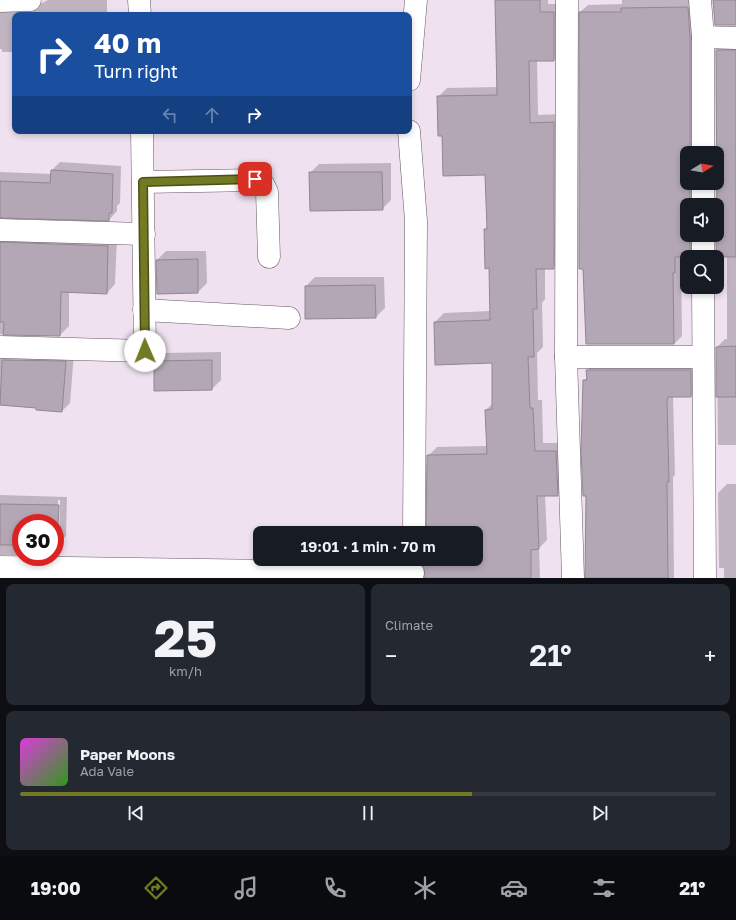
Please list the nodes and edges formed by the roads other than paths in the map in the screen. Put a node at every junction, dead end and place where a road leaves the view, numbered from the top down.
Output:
1 (30, 0) edge
2 (139, 0) edge
3 (416, 0) edge
4 (568, 0) edge
5 (700, 0) edge
6 (0, 1) edge
7 (140, 12) edge
8 (703, 37) junction
9 (736, 38) edge
10 (412, 46) edge
11 (142, 134) edge
12 (409, 134) edge
13 (703, 146) edge
14 (143, 182) junction
15 (0, 230) edge
16 (144, 234) junction
17 (269, 257) dead end
18 (703, 294) edge
19 (144, 310) junction
20 (289, 318) dead end
21 (0, 347) edge
22 (566, 357) junction
23 (703, 357) junction
24 (414, 526) edge
25 (0, 567) edge
26 (413, 570) edge
27 (573, 578) edge
28 (705, 578) edge

1 - 6 street
2 - 7 street
3 - 10 street
4 - 22 street
5 - 8 street
8 - 9 street
8 - 13 street
11 - 14 street
12 - 24 street
14 - 16 street
14 - 17 street
15 - 16 street
16 - 19 street
18 - 23 street
19 - 20 street
19 - 21 street
22 - 23 street
22 - 27 street
23 - 28 street
25 - 26 street

